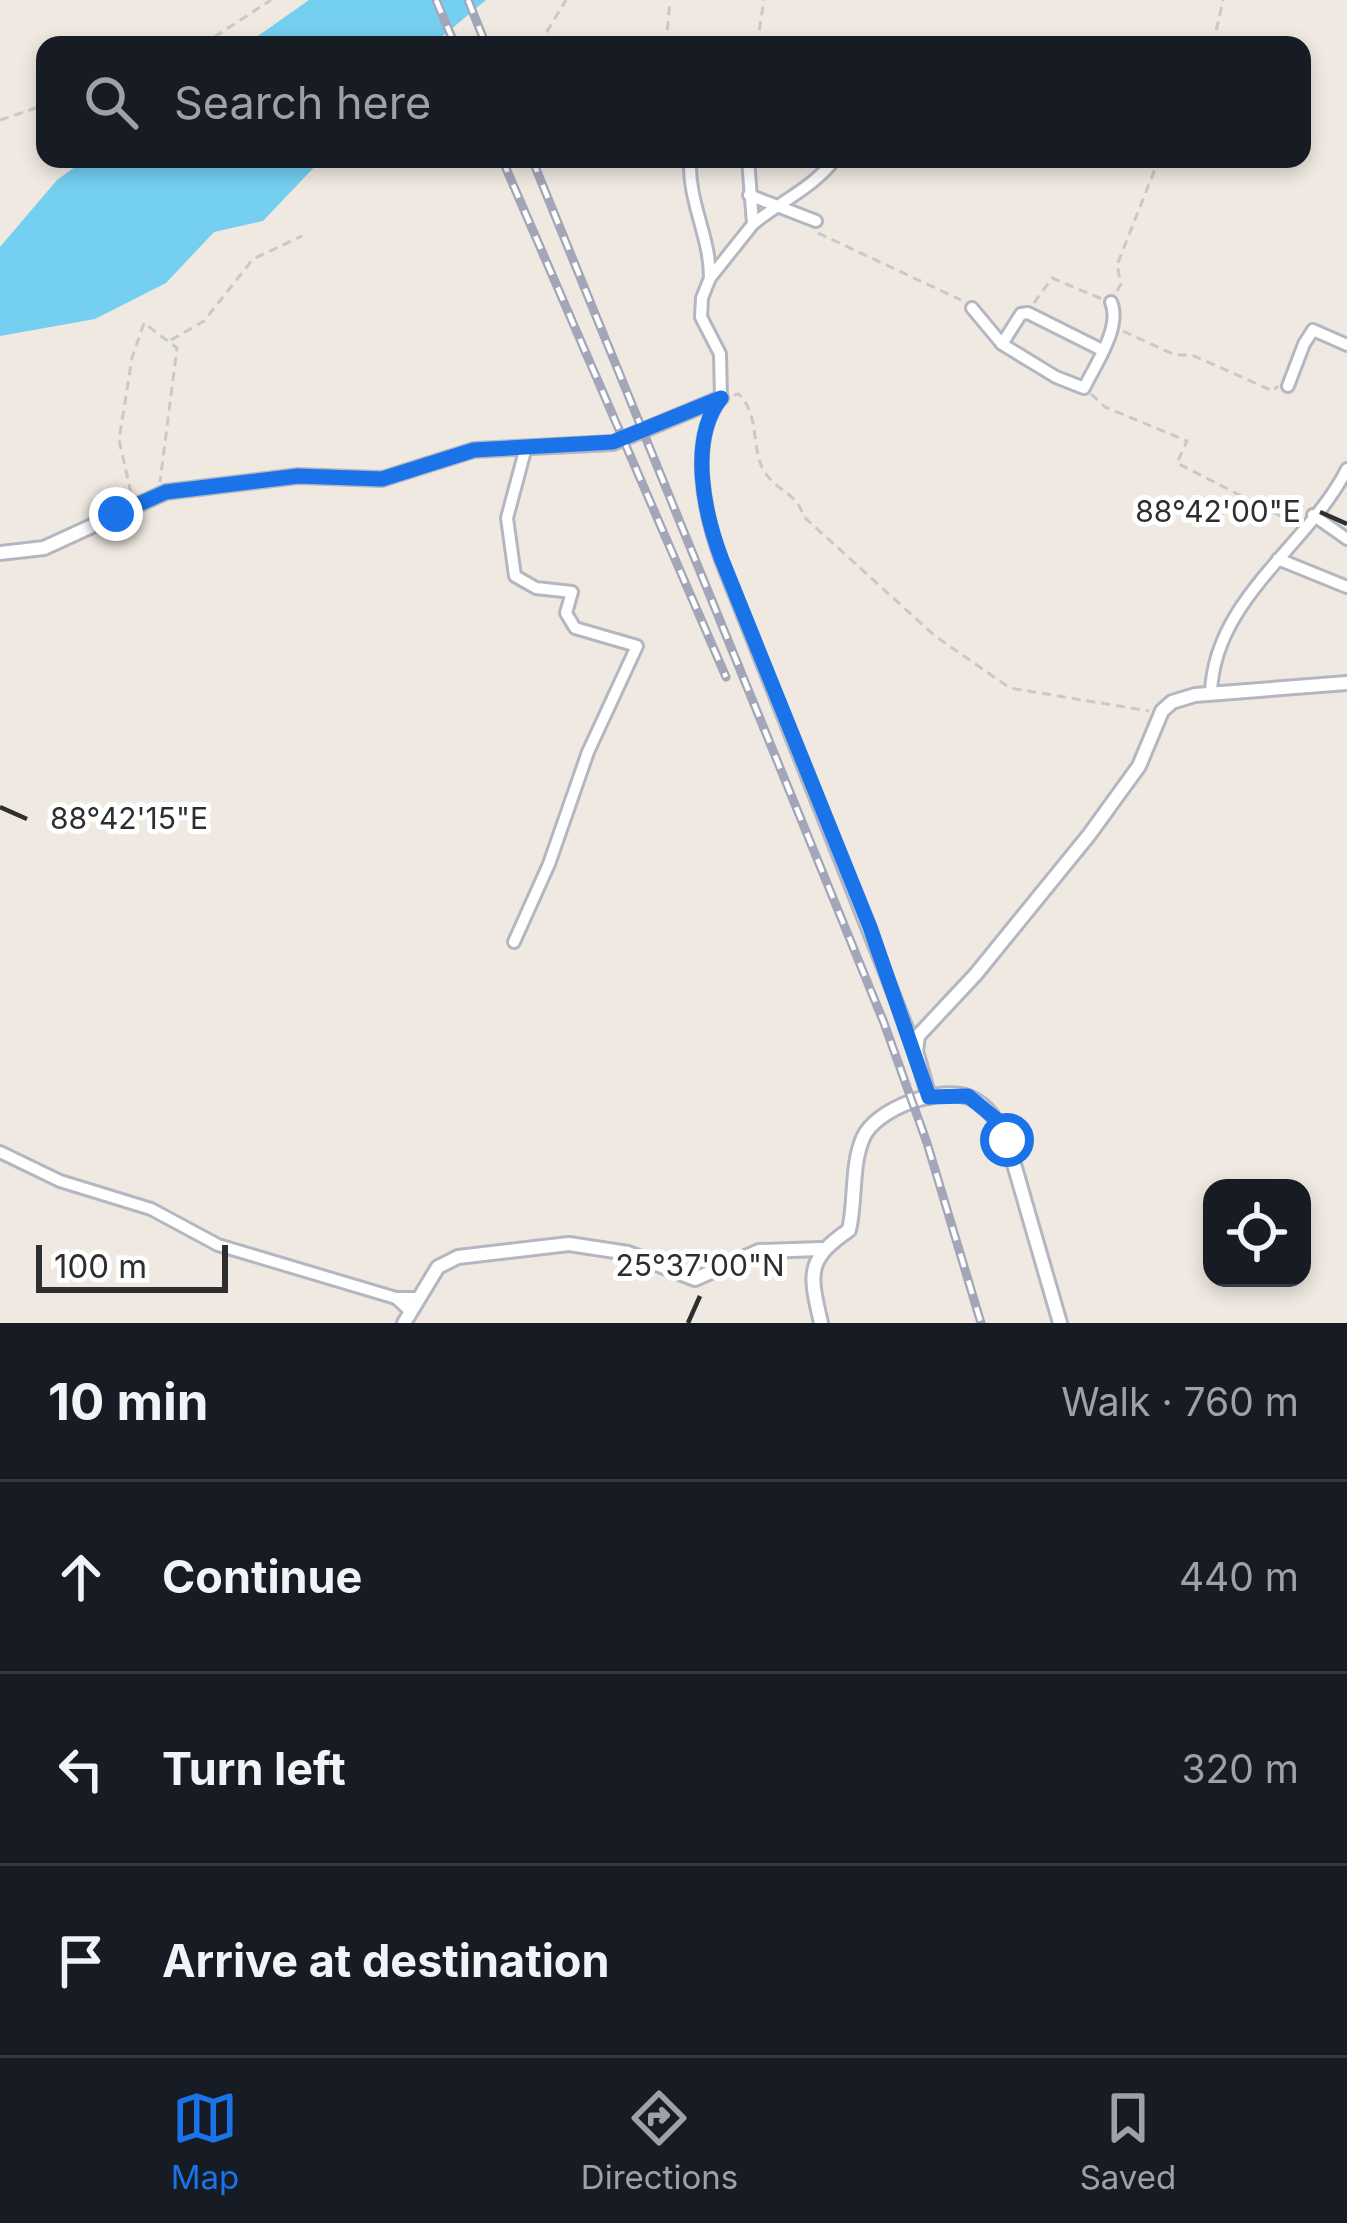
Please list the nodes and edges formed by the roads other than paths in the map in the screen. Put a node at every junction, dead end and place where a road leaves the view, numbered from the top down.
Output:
1 (690, 168) edge
2 (748, 168) edge
3 (827, 168) edge
4 (749, 195) junction
5 (776, 206) junction
6 (816, 221) road end
7 (753, 224) junction
8 (710, 278) junction
9 (1111, 302) road end
10 (972, 308) road end
11 (1002, 344) junction
12 (1347, 344) edge
13 (1102, 350) junction
14 (1287, 381) road end
15 (721, 398) junction
16 (526, 447) junction
17 (1347, 469) edge
18 (1312, 515) junction
19 (1347, 538) edge
20 (0, 553) edge
21 (1278, 559) junction
22 (1347, 587) edge
23 (1347, 683) edge
24 (1211, 693) junction
25 (514, 942) dead end
26 (916, 1052) junction
27 (929, 1097) junction
28 (0, 1152) edge
29 (820, 1249) junction
30 (410, 1310) edge
31 (821, 1323) edge
32 (1060, 1323) edge

1 - 8 street
2 - 4 street
3 - 5 street
4 - 5 street
4 - 7 street
5 - 6 street
5 - 7 street
7 - 8 street
8 - 15 street
9 - 13 street
10 - 11 street
11 - 13 street
11 - 13 street
12 - 14 street
15 - 16 street
15 - 26 street
16 - 20 street
16 - 25 street
17 - 18 street
18 - 19 street
18 - 21 street
21 - 22 street
21 - 24 street
23 - 24 street
24 - 26 street
26 - 27 street
27 - 29 street
27 - 32 street
28 - 30 street
29 - 30 street
29 - 31 street

